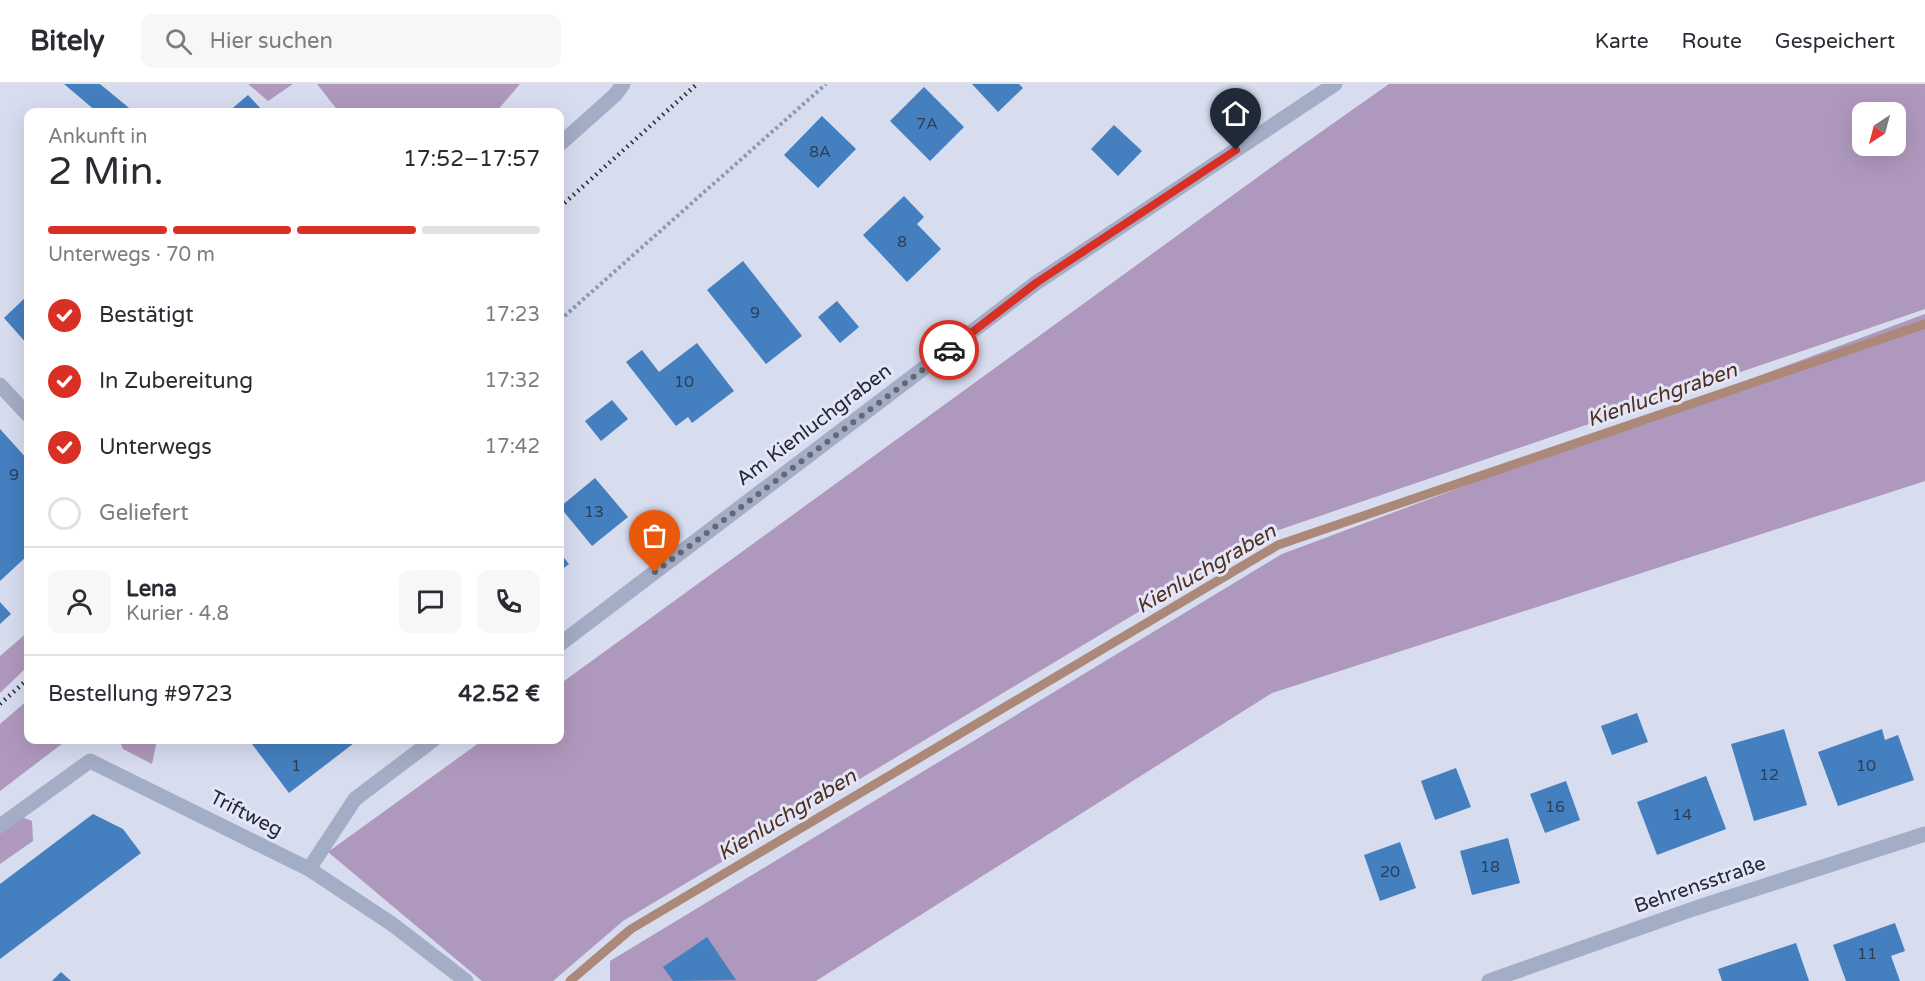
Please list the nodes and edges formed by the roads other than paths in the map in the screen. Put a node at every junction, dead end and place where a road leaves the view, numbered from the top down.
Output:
1 (623, 84) edge
2 (1335, 84) edge
3 (564, 140) edge
4 (0, 385) edge
5 (24, 411) edge
6 (564, 641) edge
7 (428, 744) edge
8 (0, 826) edge
9 (1925, 834) edge
10 (309, 869) junction
11 (466, 981) edge
12 (1489, 981) edge

1 - 3 street
2 - 6 street, Am Kienluchgraben
4 - 5 street
7 - 10 street
8 - 10 street, Triftweg
9 - 12 street, Behrensstraße
10 - 11 street, Triftweg

